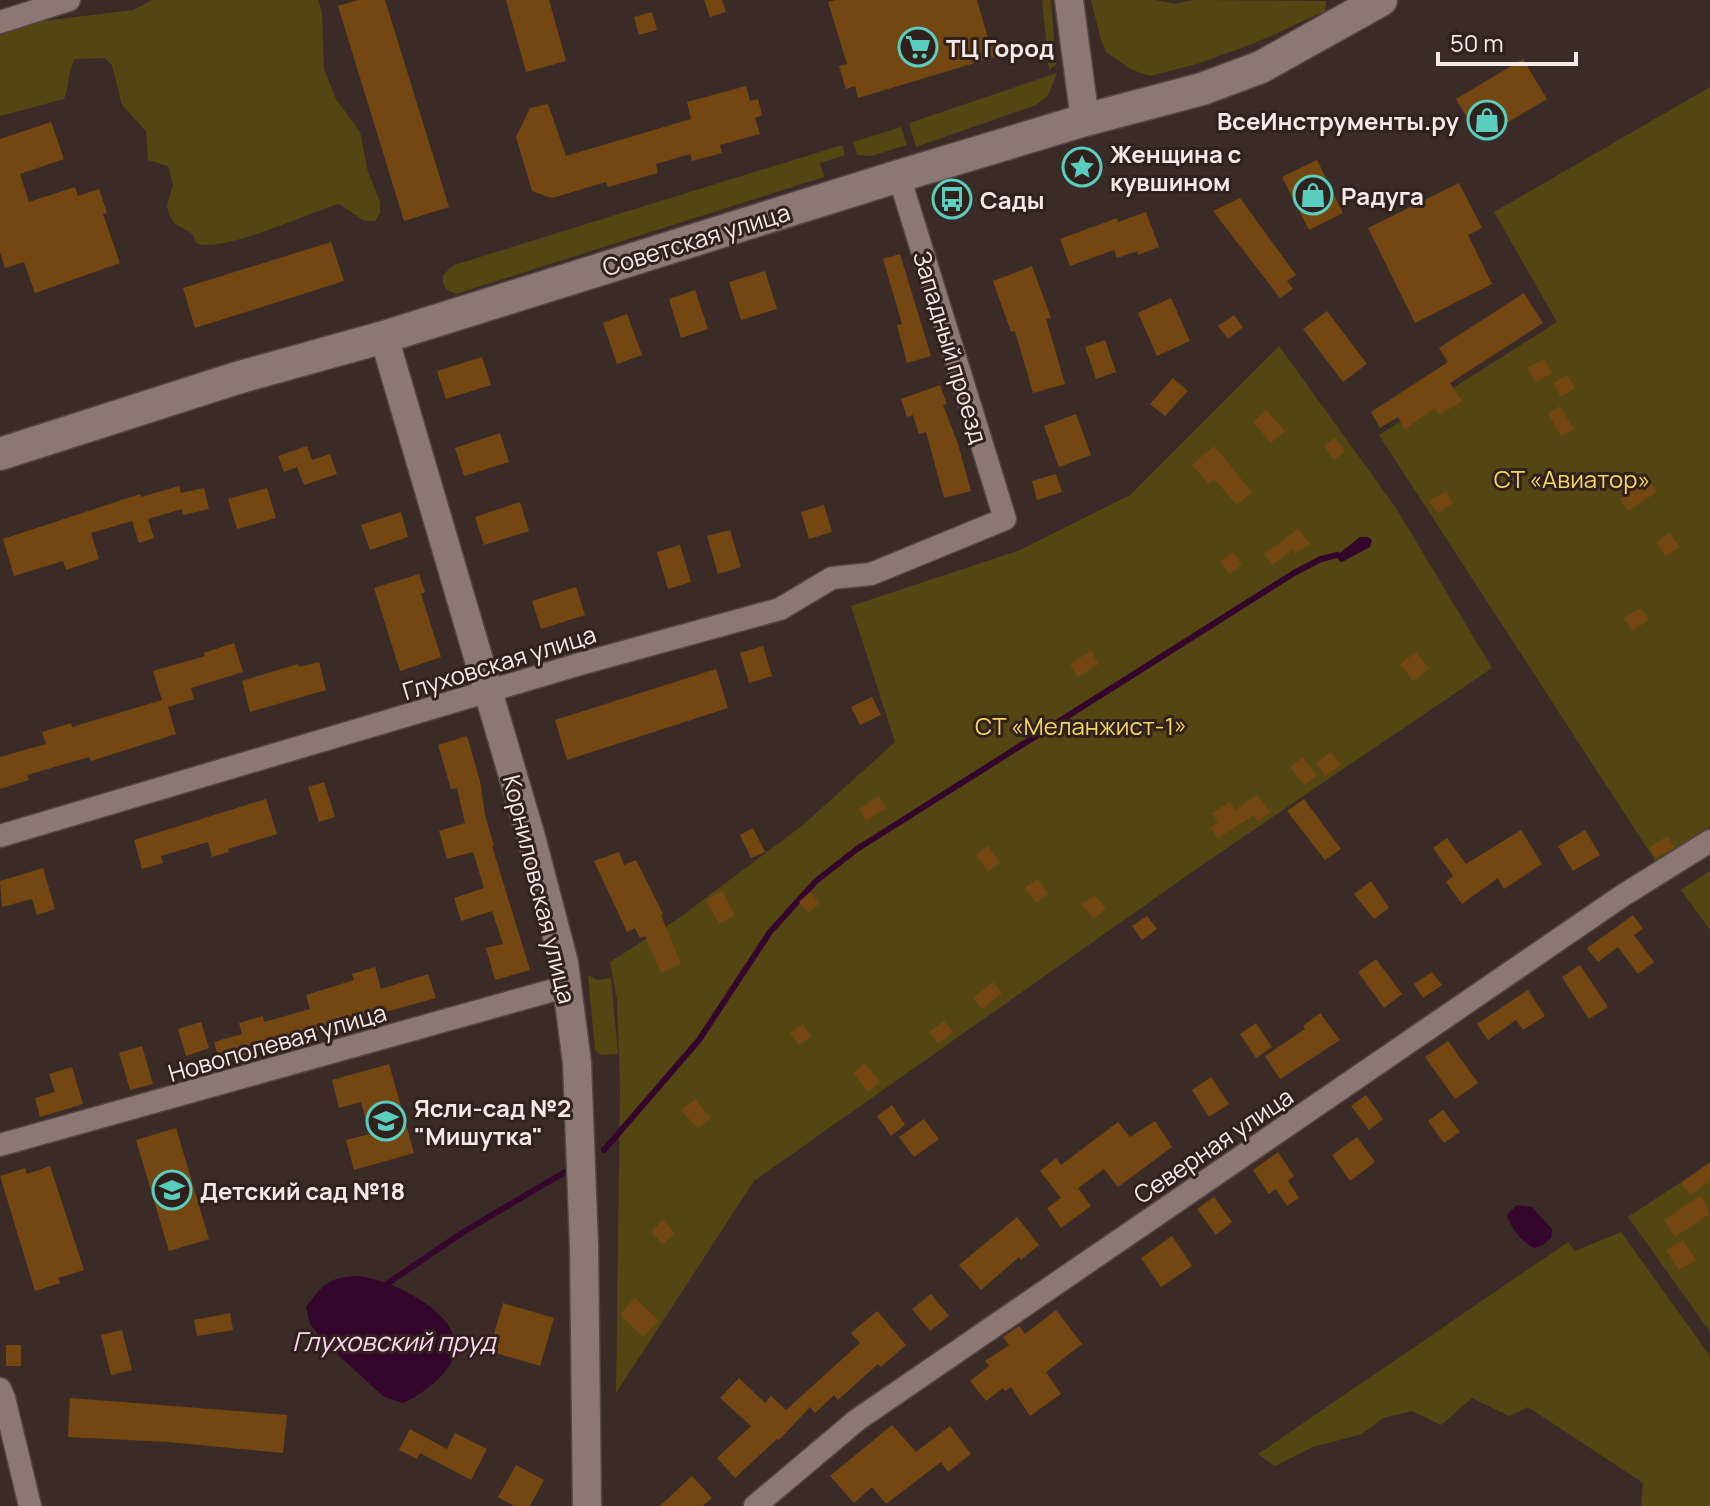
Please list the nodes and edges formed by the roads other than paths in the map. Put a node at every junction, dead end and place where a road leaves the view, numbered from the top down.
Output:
1 (69, 0) edge
2 (1069, 0) edge
3 (1381, 0) edge
4 (0, 22) edge
5 (1085, 120) junction
6 (899, 176) junction
7 (384, 337) junction
8 (0, 454) edge
9 (1005, 519) joint
10 (489, 692) junction
11 (0, 836) edge
12 (1710, 841) edge
13 (568, 986) junction
14 (0, 1145) edge
15 (0, 1389) edge
16 (30, 1506) edge
17 (587, 1506) edge
18 (755, 1506) edge

1 - 4 street
2 - 5 street
3 - 5 main road, Советская улица
5 - 6 main road, Советская улица
6 - 7 main road, Советская улица
6 - 9 street, Западный проезд
7 - 8 main road, Советская улица
7 - 10 street, Корниловская улица
9 - 10 street, Глуховская улица
10 - 11 street, Глуховская улица
10 - 13 street, Корниловская улица
12 - 18 street, Северная улица
13 - 14 street, Новополевая улица
13 - 17 street, Корниловская улица
15 - 16 street

